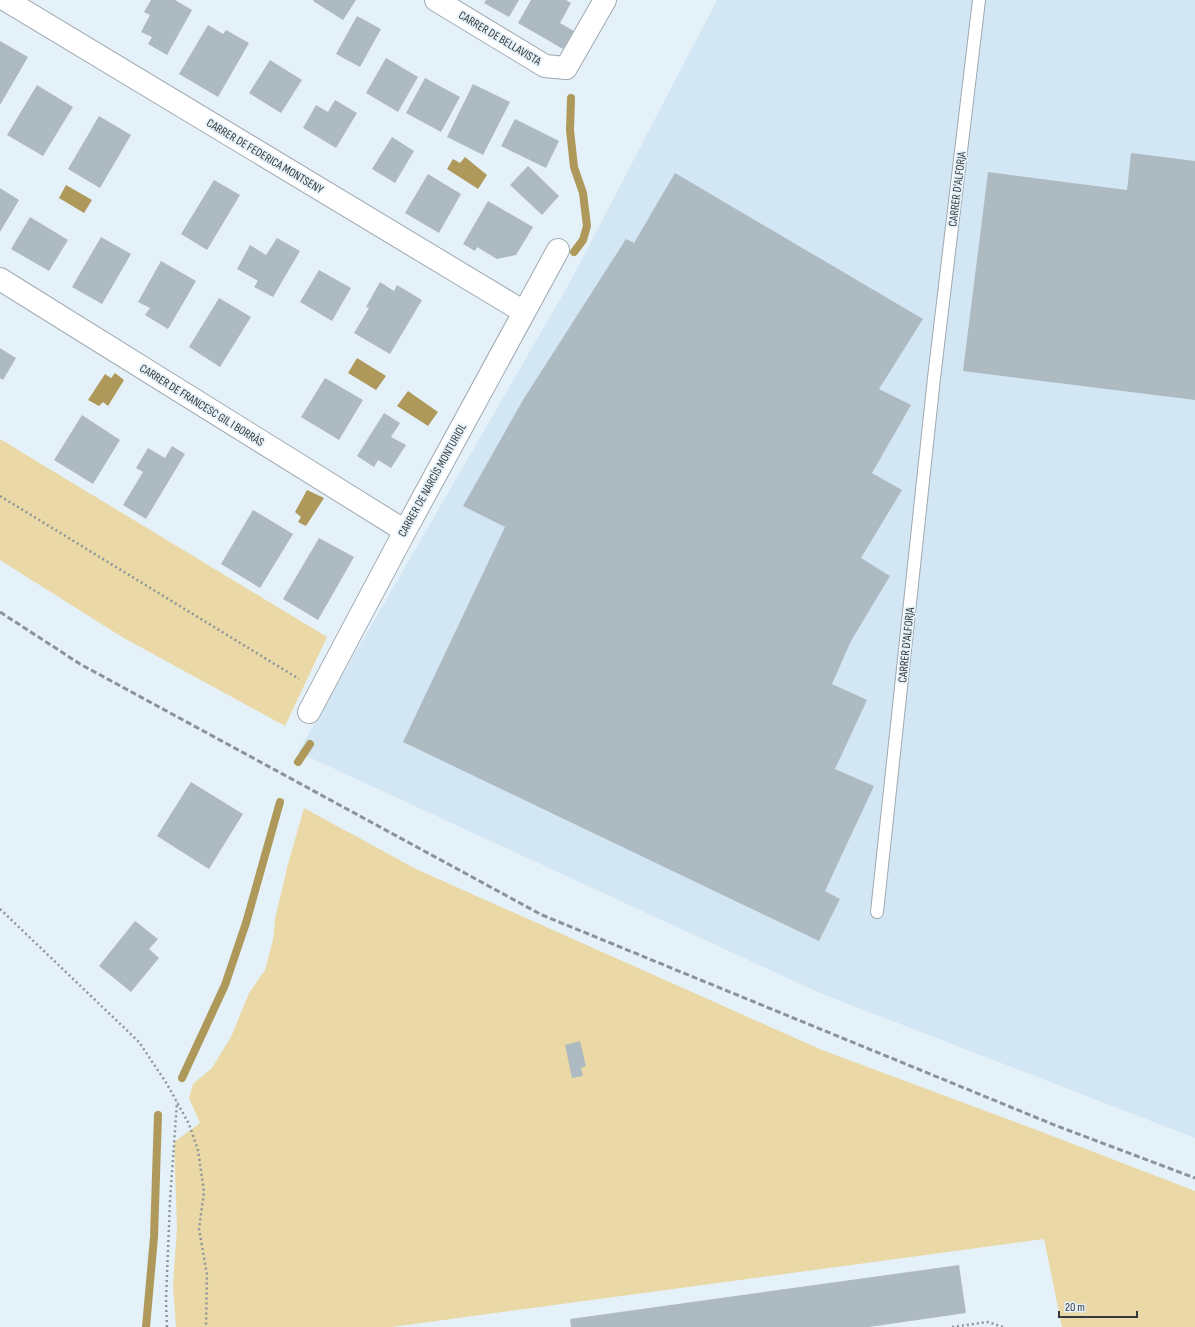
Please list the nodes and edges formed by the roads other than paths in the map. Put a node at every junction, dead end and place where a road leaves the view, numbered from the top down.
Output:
1 (6, 0) edge
2 (436, 0) edge
3 (605, 0) edge
4 (979, 0) edge
5 (558, 250) dead end
6 (0, 279) edge
7 (524, 312) junction
8 (405, 531) junction
9 (309, 712) dead end
10 (877, 912) dead end

1 - 7 street, CARRER DE FEDERICA MONTSENY
2 - 3 street, CARRER DE BELLAVISTA
4 - 10 lane, CARRER D'ALFORJA
5 - 7 street, CARRER DE NARCÍS MONTURIOL
6 - 8 street, CARRER DE FRANCESC GIL I BORRÀS
7 - 8 street, CARRER DE NARCÍS MONTURIOL
8 - 9 street, CARRER DE NARCÍS MONTURIOL

